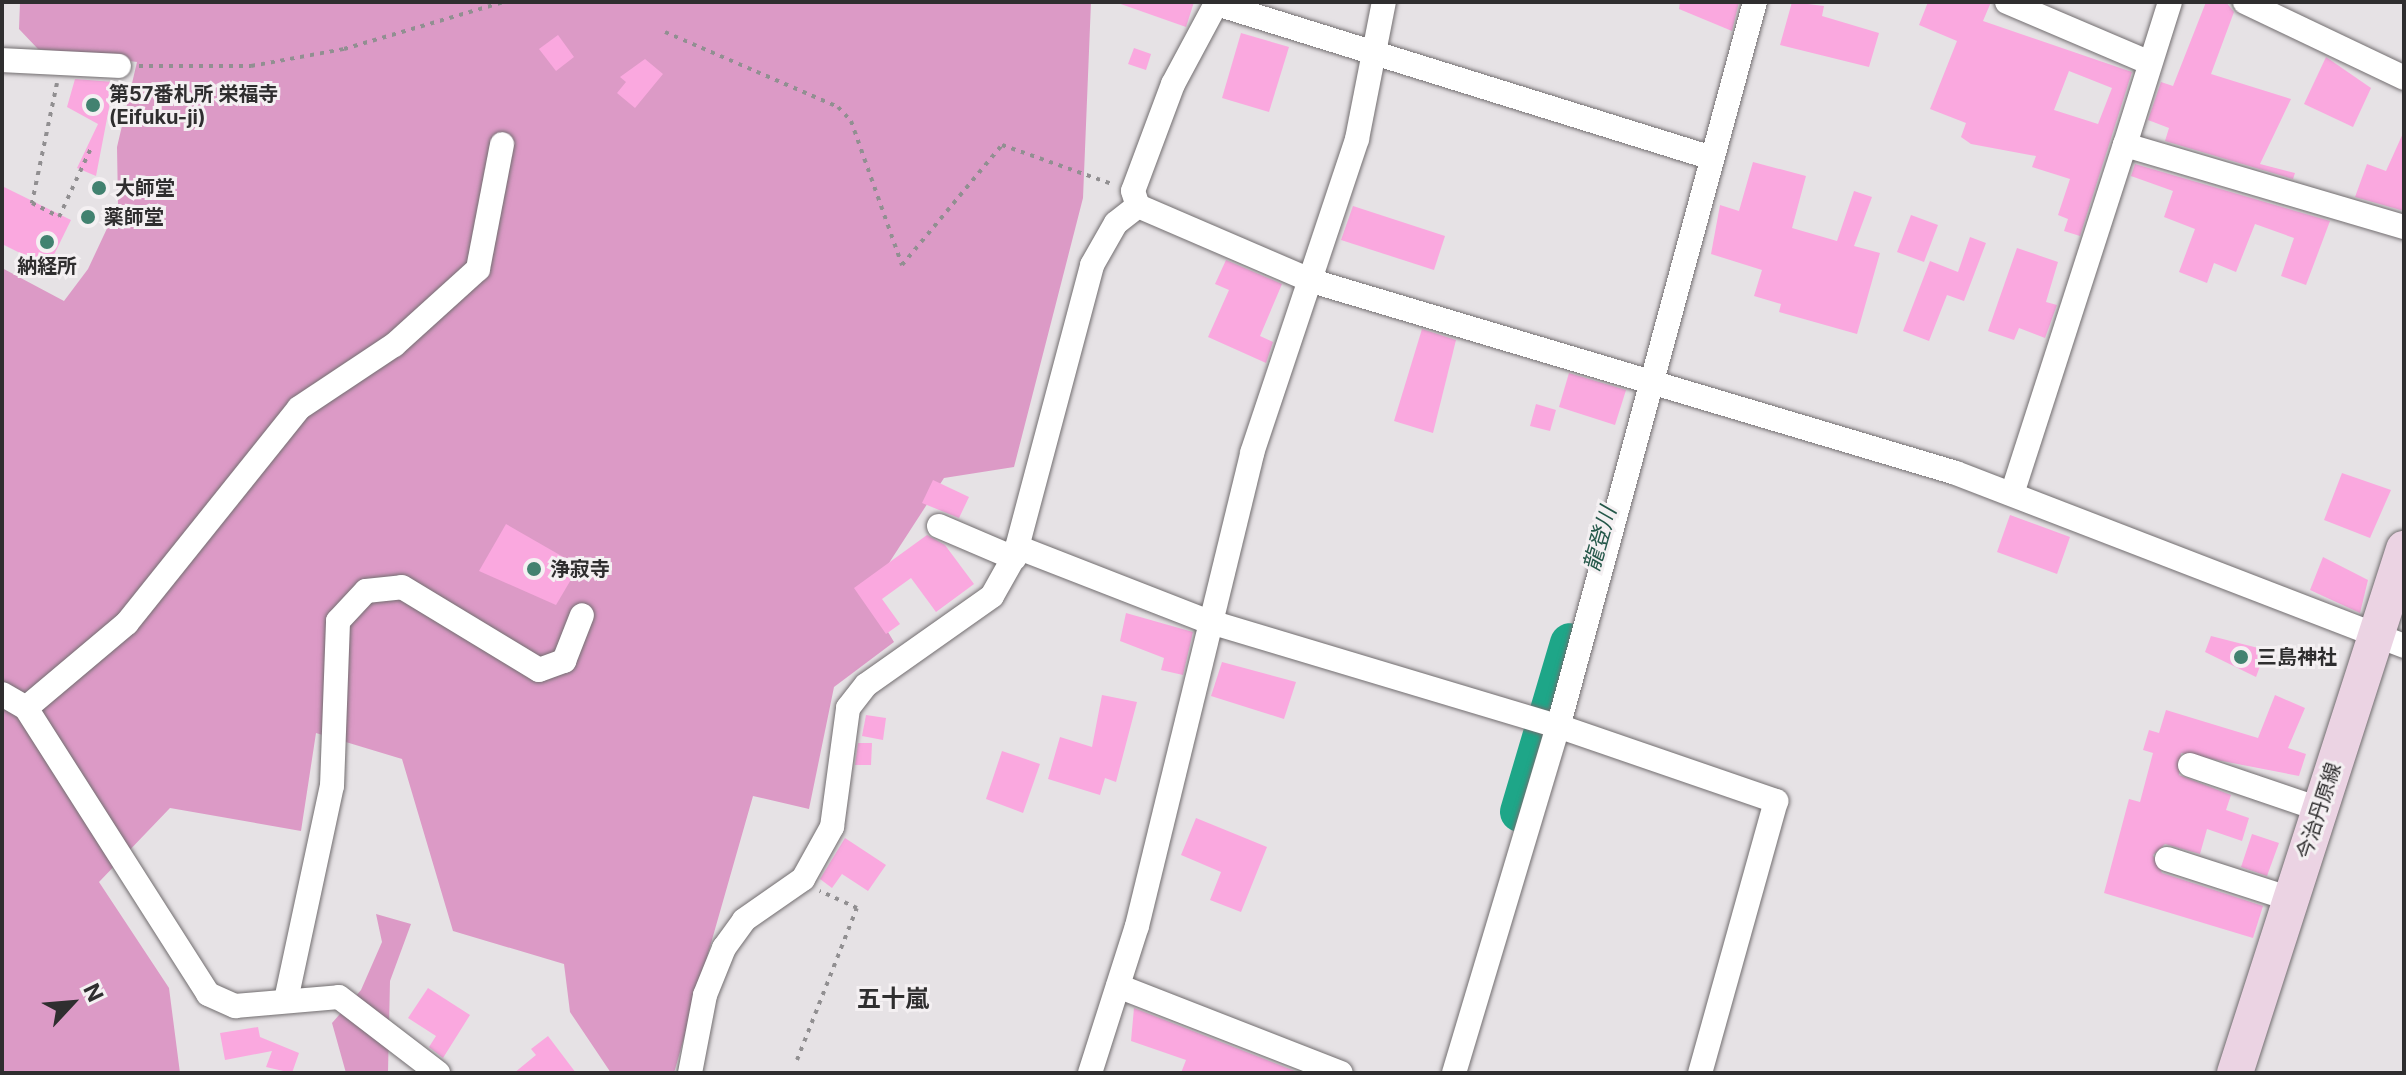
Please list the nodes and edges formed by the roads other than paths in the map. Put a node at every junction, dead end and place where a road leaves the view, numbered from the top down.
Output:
1 (1384, 2) edge
2 (1755, 2) edge
3 (2007, 2) edge
4 (2170, 2) edge
5 (2245, 2) edge
6 (1217, 3) edge
7 (1377, 57) junction
8 (2, 60) edge
9 (2148, 62) junction
10 (119, 66) road end
11 (2404, 78) edge
12 (502, 144) dead end
13 (2125, 145) junction
14 (1711, 157) junction
15 (1136, 199) junction
16 (2404, 227) edge
17 (1312, 281) junction
18 (1650, 381) junction
19 (2012, 494) junction
20 (939, 526) dead end
21 (2404, 549) edge
22 (1016, 552) junction
23 (582, 615) dead end
24 (1207, 621) junction
25 (2390, 641) edge
26 (2, 694) edge
27 (26, 708) junction
28 (1558, 726) junction
29 (2190, 765) dead end
30 (2319, 809) junction
31 (2167, 859) dead end
32 (2291, 899) junction
33 (1118, 986) junction
34 (286, 1000) junction
35 (438, 1073) edge
36 (690, 1073) edge
37 (1090, 1073) edge
38 (1341, 1073) edge
39 (1454, 1073) edge
40 (1700, 1073) edge
41 (2235, 1073) edge

1 - 7 street
2 - 14 street
3 - 9 street
4 - 9 street
5 - 11 street
6 - 7 street
6 - 15 street
7 - 14 street
7 - 17 street
8 - 10 street
9 - 13 street
12 - 27 street
13 - 16 street
13 - 19 street
14 - 18 street
15 - 17 street
15 - 22 street
17 - 18 street
17 - 24 street
18 - 19 street
18 - 28 street
19 - 25 street
20 - 22 street
21 - 25 main road, 今治丹原線
22 - 24 street
22 - 36 street
23 - 34 street
24 - 28 street
24 - 33 street
25 - 30 main road, 今治丹原線
26 - 27 street
27 - 34 street
28 - 39 street
28 - 40 street
29 - 30 street
30 - 32 main road, 今治丹原線
31 - 32 street
32 - 41 main road, 今治丹原線
33 - 37 street
33 - 38 street
34 - 35 street

